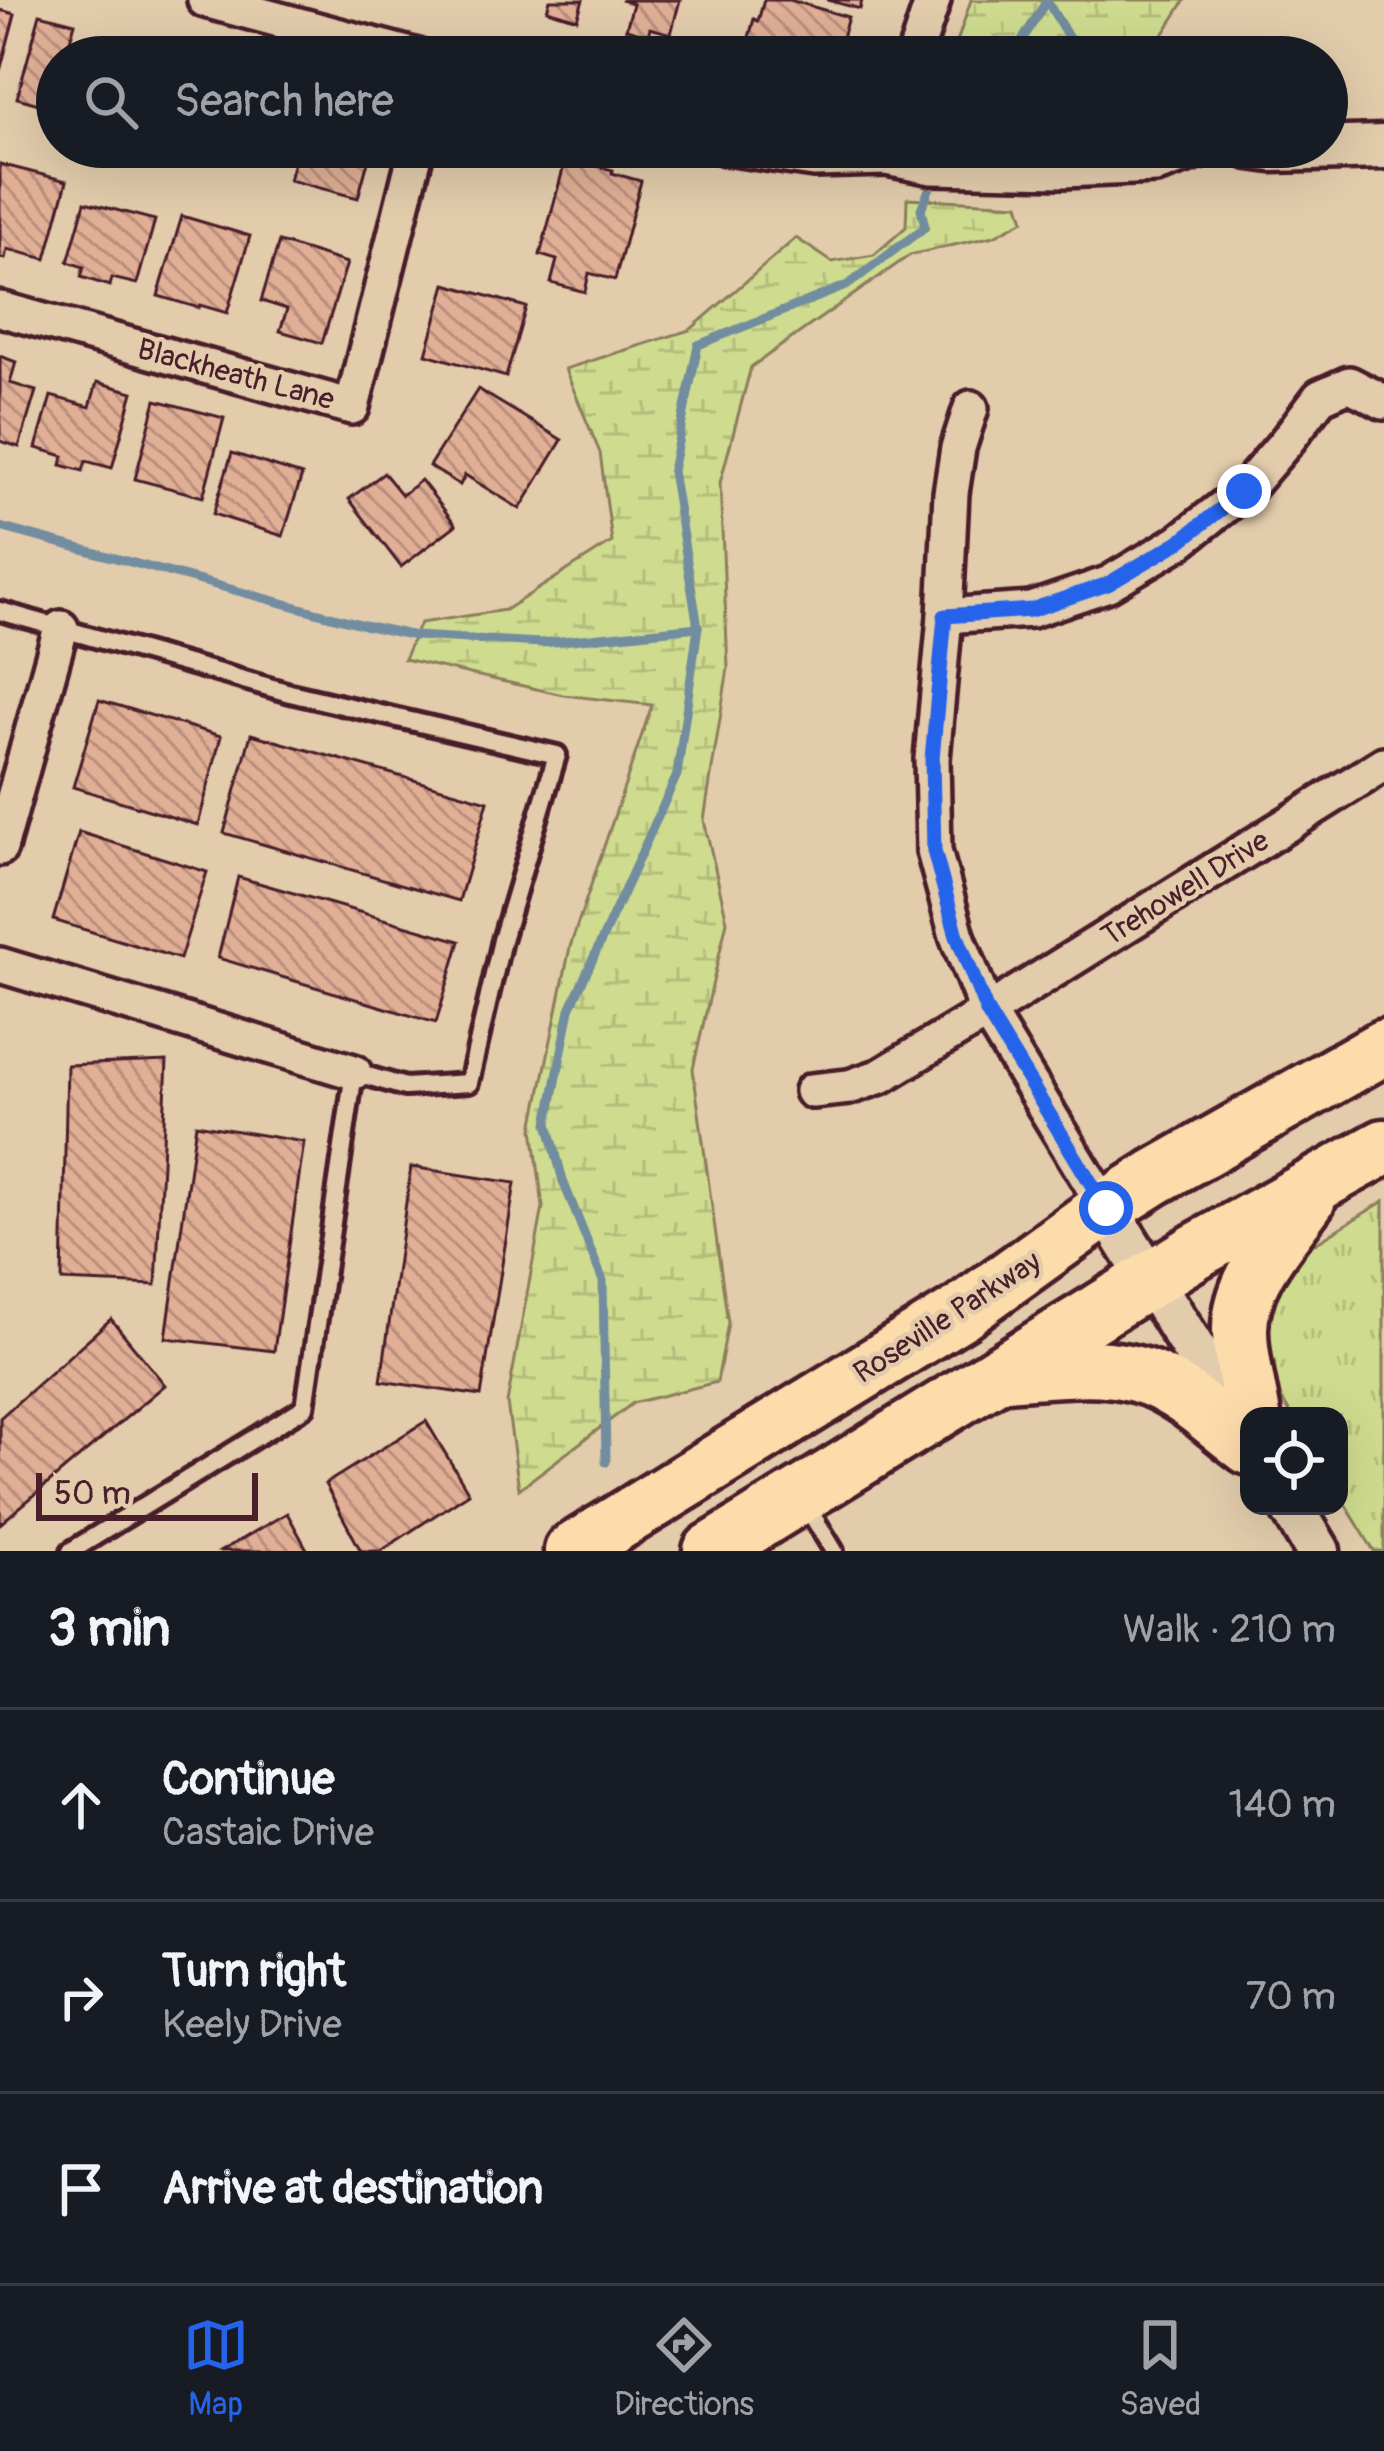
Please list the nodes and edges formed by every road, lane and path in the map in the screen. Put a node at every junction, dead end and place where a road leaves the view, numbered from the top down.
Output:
1 (205, 0) edge
2 (933, 0) edge
3 (340, 36) edge
4 (921, 36) edge
5 (1384, 148) edge
6 (1348, 149) edge
7 (412, 168) edge
8 (976, 168) edge
9 (1110, 168) edge
10 (0, 309) edge
11 (1384, 402) edge
12 (971, 408) dead end
13 (0, 611) edge
14 (945, 616) junction
15 (62, 628) junction
16 (1384, 764) edge
17 (0, 848) edge
18 (0, 965) edge
19 (987, 1012) junction
20 (1384, 1047) edge
21 (354, 1072) junction
22 (812, 1091) dead end
23 (1384, 1147) edge
24 (1316, 1186) junction
25 (1106, 1208) junction
26 (1149, 1280) junction
27 (1002, 1373) junction
28 (1252, 1407) edge
29 (1240, 1427) edge
30 (1240, 1436) edge
31 (800, 1496) junction
32 (1296, 1515) edge
33 (70, 1551) edge
34 (572, 1551) edge
35 (711, 1551) edge
36 (834, 1551) edge
37 (1318, 1551) edge

1 - 3 street
2 - 4 street
5 - 6 street
7 - 10 street, Blackheath Lane
8 - 9 street
11 - 14 street
12 - 14 street
13 - 15 lane
14 - 19 street
15 - 17 street
15 - 21 lane
16 - 19 street, Trehowell Drive
18 - 21 street
19 - 22 street, Trehowell Drive
19 - 25 street
20 - 25 main road, Roseville Parkway
21 - 33 lane
23 - 24 main road
24 - 26 main road
24 - 28 main road
25 - 26 street
25 - 34 main road, Roseville Parkway
26 - 27 main road
26 - 29 street
27 - 30 main road
27 - 31 main road
31 - 35 main road
31 - 36 lane
32 - 37 street

